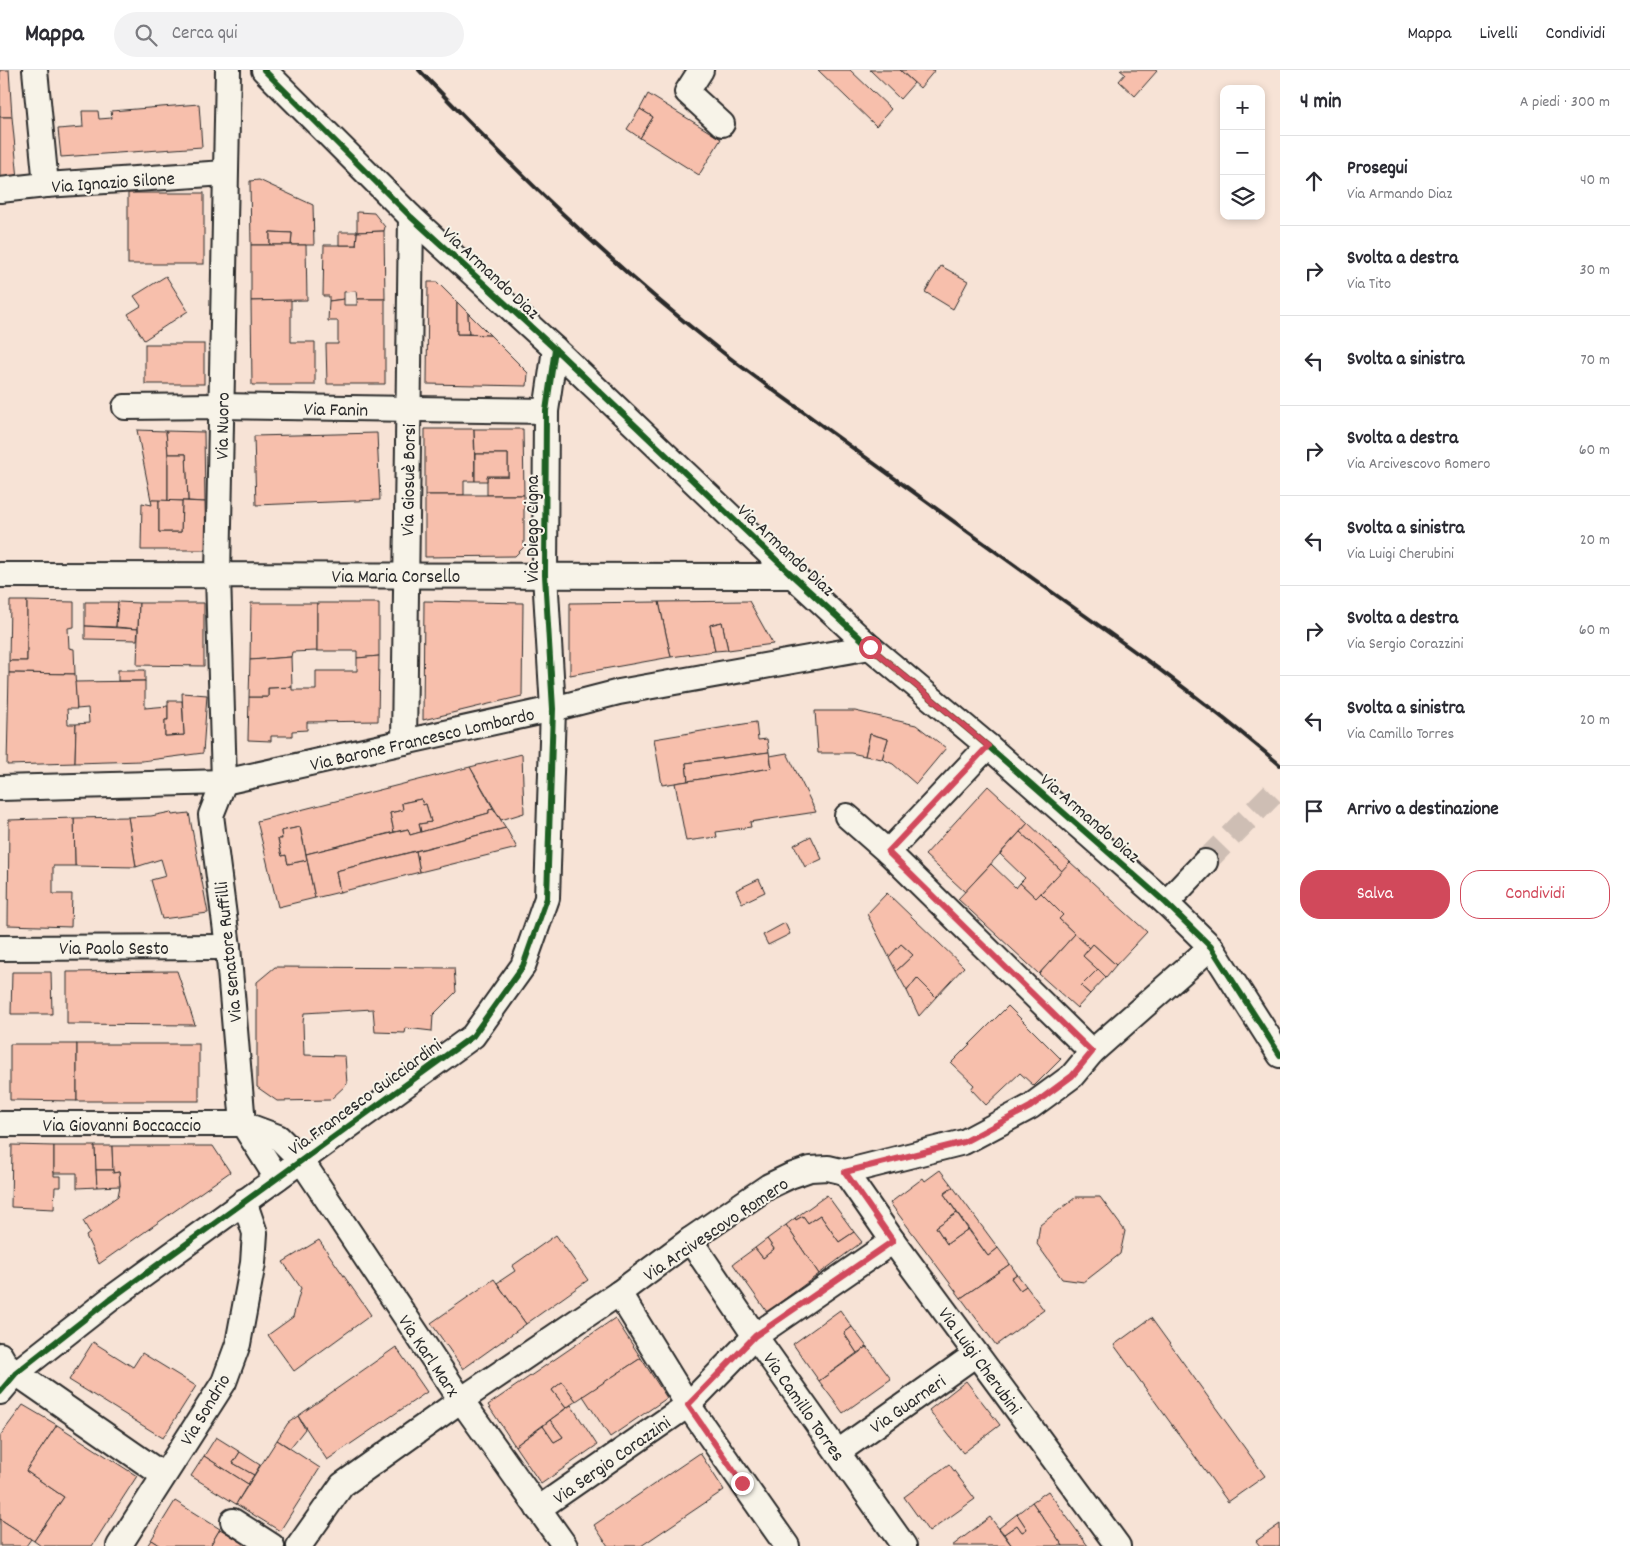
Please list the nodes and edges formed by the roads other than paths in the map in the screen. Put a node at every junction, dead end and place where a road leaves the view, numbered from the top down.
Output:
1 (35, 70) edge
2 (228, 70) edge
3 (264, 70) edge
4 (701, 70) edge
5 (722, 124) dead end
6 (226, 173) junction
7 (46, 185) junction
8 (0, 190) edge
9 (411, 217) junction
10 (554, 349) junction
11 (221, 406) junction
12 (125, 407) dead end
13 (408, 410) junction
14 (546, 411) junction
15 (0, 575) edge
16 (218, 575) junction
17 (406, 575) junction
18 (545, 575) junction
19 (793, 576) junction
20 (870, 647) junction
21 (553, 709) junction
22 (404, 742) junction
23 (988, 746) junction
24 (224, 782) junction
25 (0, 788) edge
26 (847, 816) dead end
27 (888, 852) junction
28 (1205, 862) tunnel mouth
29 (1166, 903) junction
30 (1211, 946) junction
31 (228, 947) junction
32 (0, 948) edge
33 (1092, 1052) junction
34 (1280, 1056) edge
35 (0, 1124) edge
36 (244, 1124) junction
37 (301, 1160) junction
38 (845, 1172) junction
39 (277, 1178) junction
40 (244, 1200) junction
41 (690, 1240) junction
42 (893, 1241) junction
43 (619, 1293) junction
44 (755, 1336) junction
45 (976, 1354) junction
46 (0, 1355) edge
47 (16, 1373) junction
48 (0, 1392) edge
49 (461, 1400) junction
50 (688, 1405) junction
51 (838, 1452) junction
52 (163, 1475) junction
53 (538, 1509) junction
54 (233, 1521) dead end
55 (119, 1546) edge
56 (272, 1546) edge
57 (299, 1546) edge
58 (565, 1546) edge
59 (787, 1546) edge
60 (904, 1546) edge
61 (1118, 1546) edge

1 - 7 street
2 - 6 street, Via Nuoro
3 - 9 street, Via Armando Diaz
4 - 5 street
6 - 7 street, Via Ignazio Silone
6 - 11 street, Via Nuoro
7 - 8 street, Via Ignazio Silone
9 - 10 street, Via Armando Diaz
9 - 13 street, Via Giosuè Borsi
10 - 14 street, Via Diego Cigna
10 - 19 street, Via Armando Diaz
11 - 12 street, Via Fanin
11 - 13 street, Via Fanin
11 - 16 street, Via Nuoro
13 - 14 street, Via Fanin
13 - 17 street, Via Giosuè Borsi
14 - 18 street, Via Diego Cigna
15 - 16 street, Via Maria Corsello
16 - 17 street, Via Maria Corsello
16 - 24 street, Via Nuoro
17 - 18 street, Via Maria Corsello
17 - 22 street, Via Giosuè Borsi
18 - 19 street, Via Maria Corsello
18 - 21 street, Via Diego Cigna
19 - 20 street, Via Armando Diaz
20 - 21 street, Via Barone Francesco Lombardo
20 - 23 street, Via Armando Diaz
21 - 22 street, Via Barone Francesco Lombardo
21 - 37 street, Via Francesco Guicciardini
22 - 24 street, Via Barone Francesco Lombardo
23 - 27 street
23 - 29 street, Via Armando Diaz
24 - 25 street, Via Barone Francesco Lombardo
24 - 31 street, Via Senatore Ruffilli
26 - 27 street
27 - 33 street
28 - 29 street
29 - 30 street, Via Armando Diaz
30 - 33 street, Via Arcivescovo Romero
30 - 34 street, Via Armando Diaz
31 - 32 street, Via Paolo Sesto
31 - 36 street, Via Senatore Ruffilli
33 - 38 street, Via Arcivescovo Romero
35 - 36 street, Via Giovanni Boccaccio
36 - 37 street, Via Karl Marx
36 - 39 street
37 - 39 street, Via Francesco Guicciardini
37 - 49 street, Via Karl Marx
38 - 41 street, Via Arcivescovo Romero
38 - 42 street, Via Luigi Cherubini
39 - 40 street, Via Francesco Guicciardini
40 - 47 street, Via Francesco Guicciardini
40 - 52 street, Via Sondrio
41 - 43 street, Via Arcivescovo Romero
41 - 44 street, Via Camillo Torres
42 - 44 street, Via Sergio Corazzini
42 - 45 street, Via Luigi Cherubini
43 - 49 street, Via Arcivescovo Romero
43 - 50 street
44 - 50 street, Via Sergio Corazzini
44 - 51 street, Via Camillo Torres
45 - 51 street, Via Guarneri
45 - 61 street, Via Luigi Cherubini
46 - 47 street
47 - 48 street, Via Francesco Guicciardini
47 - 52 street
49 - 53 street, Via Karl Marx
49 - 57 street, Via Arcivescovo Romero
50 - 53 street, Via Sergio Corazzini
50 - 59 street
51 - 60 street, Via Camillo Torres
52 - 55 street, Via Sondrio
53 - 58 street, Via Karl Marx
54 - 56 street

